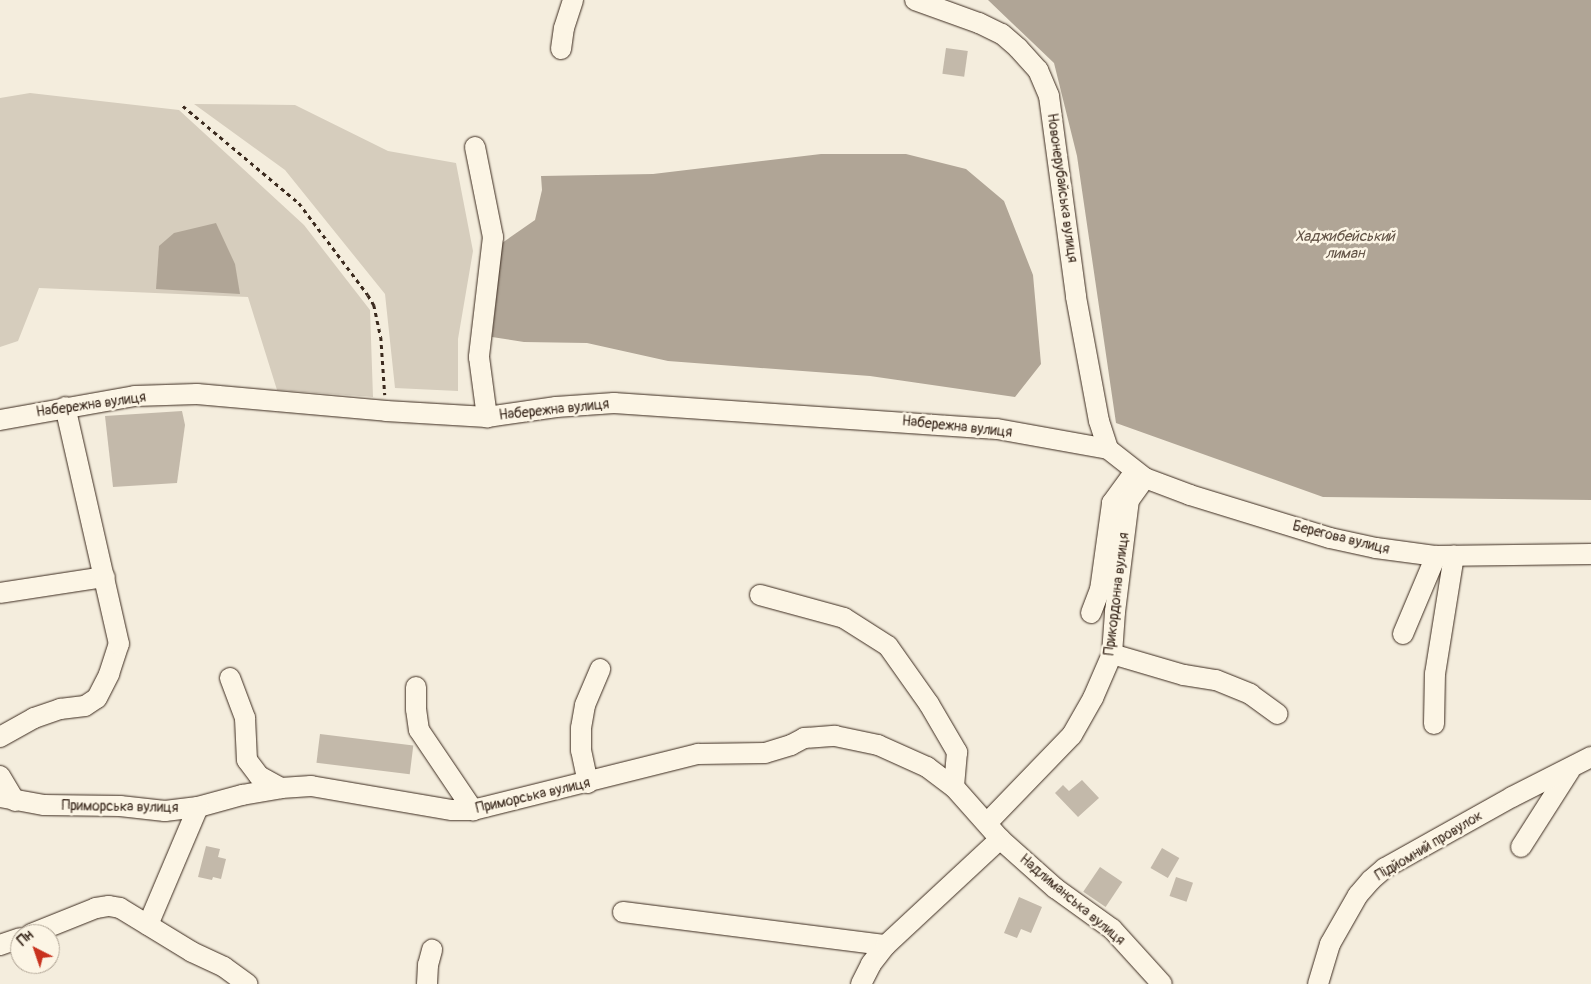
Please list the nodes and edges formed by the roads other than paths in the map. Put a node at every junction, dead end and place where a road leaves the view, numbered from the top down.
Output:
1 (573, 0) edge
2 (915, 0) edge
3 (561, 49) dead end
4 (475, 147) dead end
5 (65, 407) junction
6 (487, 417) junction
7 (0, 420) edge
8 (1108, 449) junction
9 (1140, 475) junction
10 (1591, 554) edge
11 (1445, 556) junction
12 (105, 577) junction
13 (0, 593) edge
14 (760, 595) dead end
15 (1091, 613) dead end
16 (1403, 634) dead end
17 (1112, 654) junction
18 (600, 669) dead end
19 (230, 678) dead end
20 (416, 687) dead end
21 (1278, 714) dead end
22 (1434, 724) dead end
23 (0, 737) edge
24 (1591, 758) edge
25 (1570, 770) junction
26 (0, 776) edge
27 (588, 783) junction
28 (954, 787) junction
29 (281, 788) junction
30 (8, 799) edge
31 (198, 806) junction
32 (473, 810) junction
33 (987, 823) junction
34 (1000, 839) junction
35 (1521, 847) dead end
36 (623, 912) dead end
37 (55, 924) edge
38 (148, 925) junction
39 (886, 945) junction
40 (432, 950) dead end
41 (247, 984) edge
42 (427, 984) edge
43 (861, 984) edge
44 (1162, 984) edge
45 (1318, 984) edge

1 - 3 street
2 - 8 street, Новонерубайська вулиця
4 - 6 street
5 - 6 street, Набережна вулиця
5 - 7 street, Набережна вулиця
5 - 12 street
6 - 8 street, Набережна вулиця
8 - 9 street, Берегова вулиця
9 - 11 street, Берегова вулиця
9 - 15 street
9 - 17 street, Прикордонна вулиця
10 - 11 street, Берегова вулиця
11 - 16 street
11 - 22 street
12 - 13 street
12 - 23 street
14 - 28 street
17 - 21 street
17 - 33 street, Прикордонна вулиця
18 - 27 street
19 - 29 street
20 - 32 street
24 - 25 street, Підйомний провулок
25 - 35 street
25 - 45 street, Підйомний провулок
26 - 30 street
27 - 28 street, Приморська вулиця
27 - 32 street, Приморська вулиця
28 - 33 street, Приморська вулиця
29 - 31 street, Приморська вулиця
29 - 32 street, Приморська вулиця
30 - 31 street, Приморська вулиця
31 - 38 street
33 - 34 street, Приморська вулиця
34 - 39 street
34 - 44 street, Надлиманська вулиця
36 - 39 street
37 - 38 street
38 - 41 street
39 - 43 street
40 - 42 street

